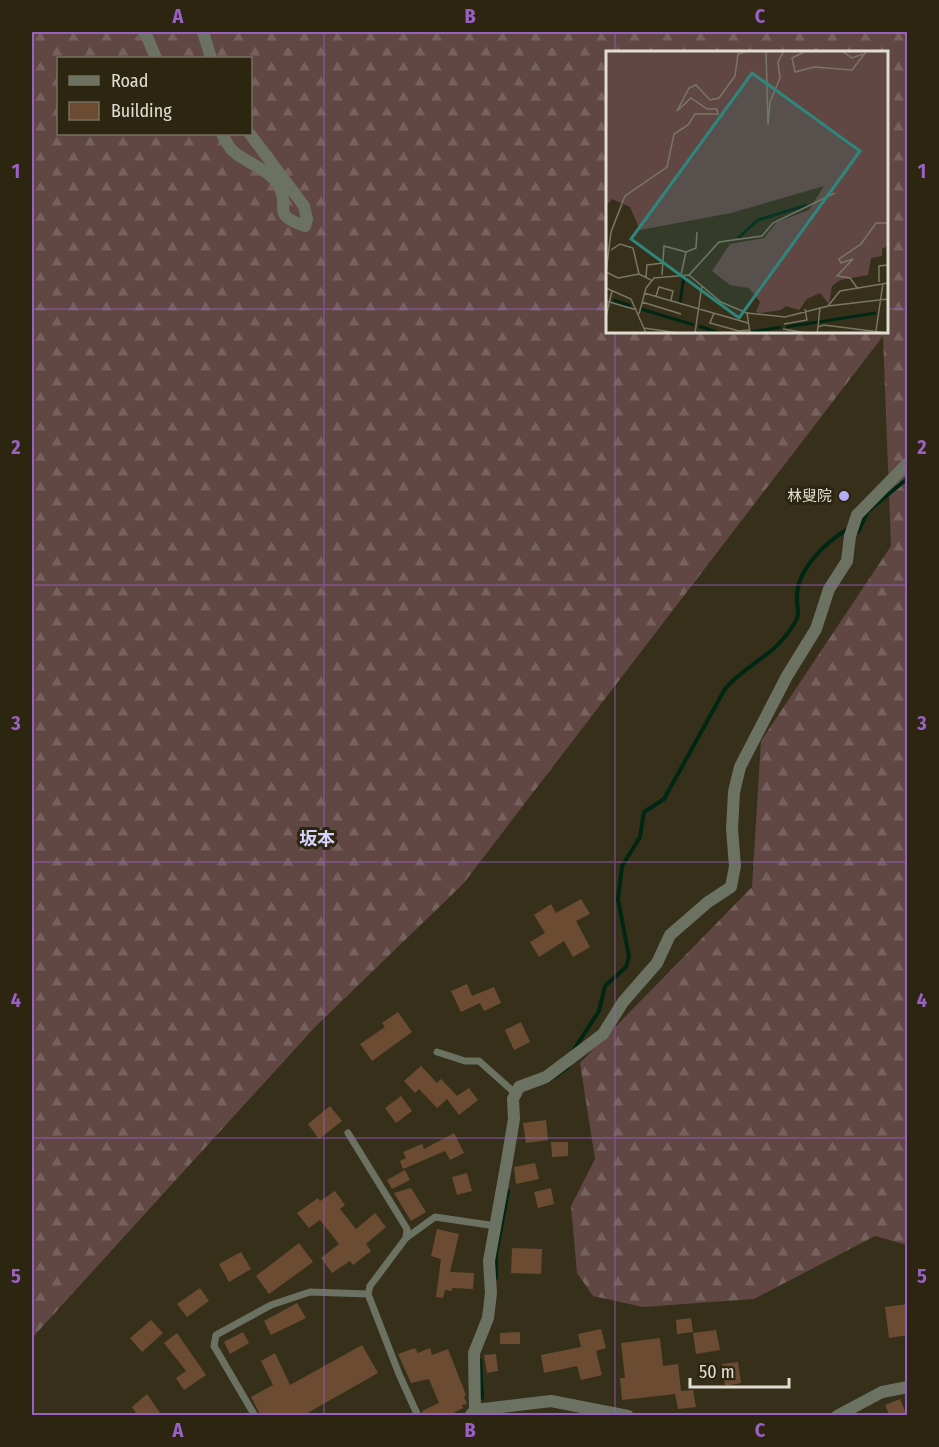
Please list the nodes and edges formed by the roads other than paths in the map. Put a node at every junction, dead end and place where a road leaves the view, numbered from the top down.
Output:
1 (145, 32) edge
2 (203, 32) edge
3 (156, 57) edge
4 (212, 57) edge
5 (223, 135) edge
6 (251, 135) edge
7 (908, 463) edge
8 (437, 1052) dead end
9 (516, 1094) junction
10 (348, 1132) dead end
11 (496, 1226) junction
12 (406, 1238) junction
13 (368, 1294) junction
14 (908, 1387) edge
15 (592, 1412) edge
16 (472, 1413) edge
17 (255, 1416) edge
18 (418, 1416) edge
19 (628, 1416) edge
20 (837, 1416) edge

1 - 3 street
2 - 4 street
5 - 6 street
7 - 9 street
8 - 9 lane
9 - 11 street
10 - 12 lane
11 - 12 lane
11 - 16 street
12 - 13 lane
13 - 17 lane
13 - 18 lane
14 - 20 street
15 - 16 street
15 - 19 street

